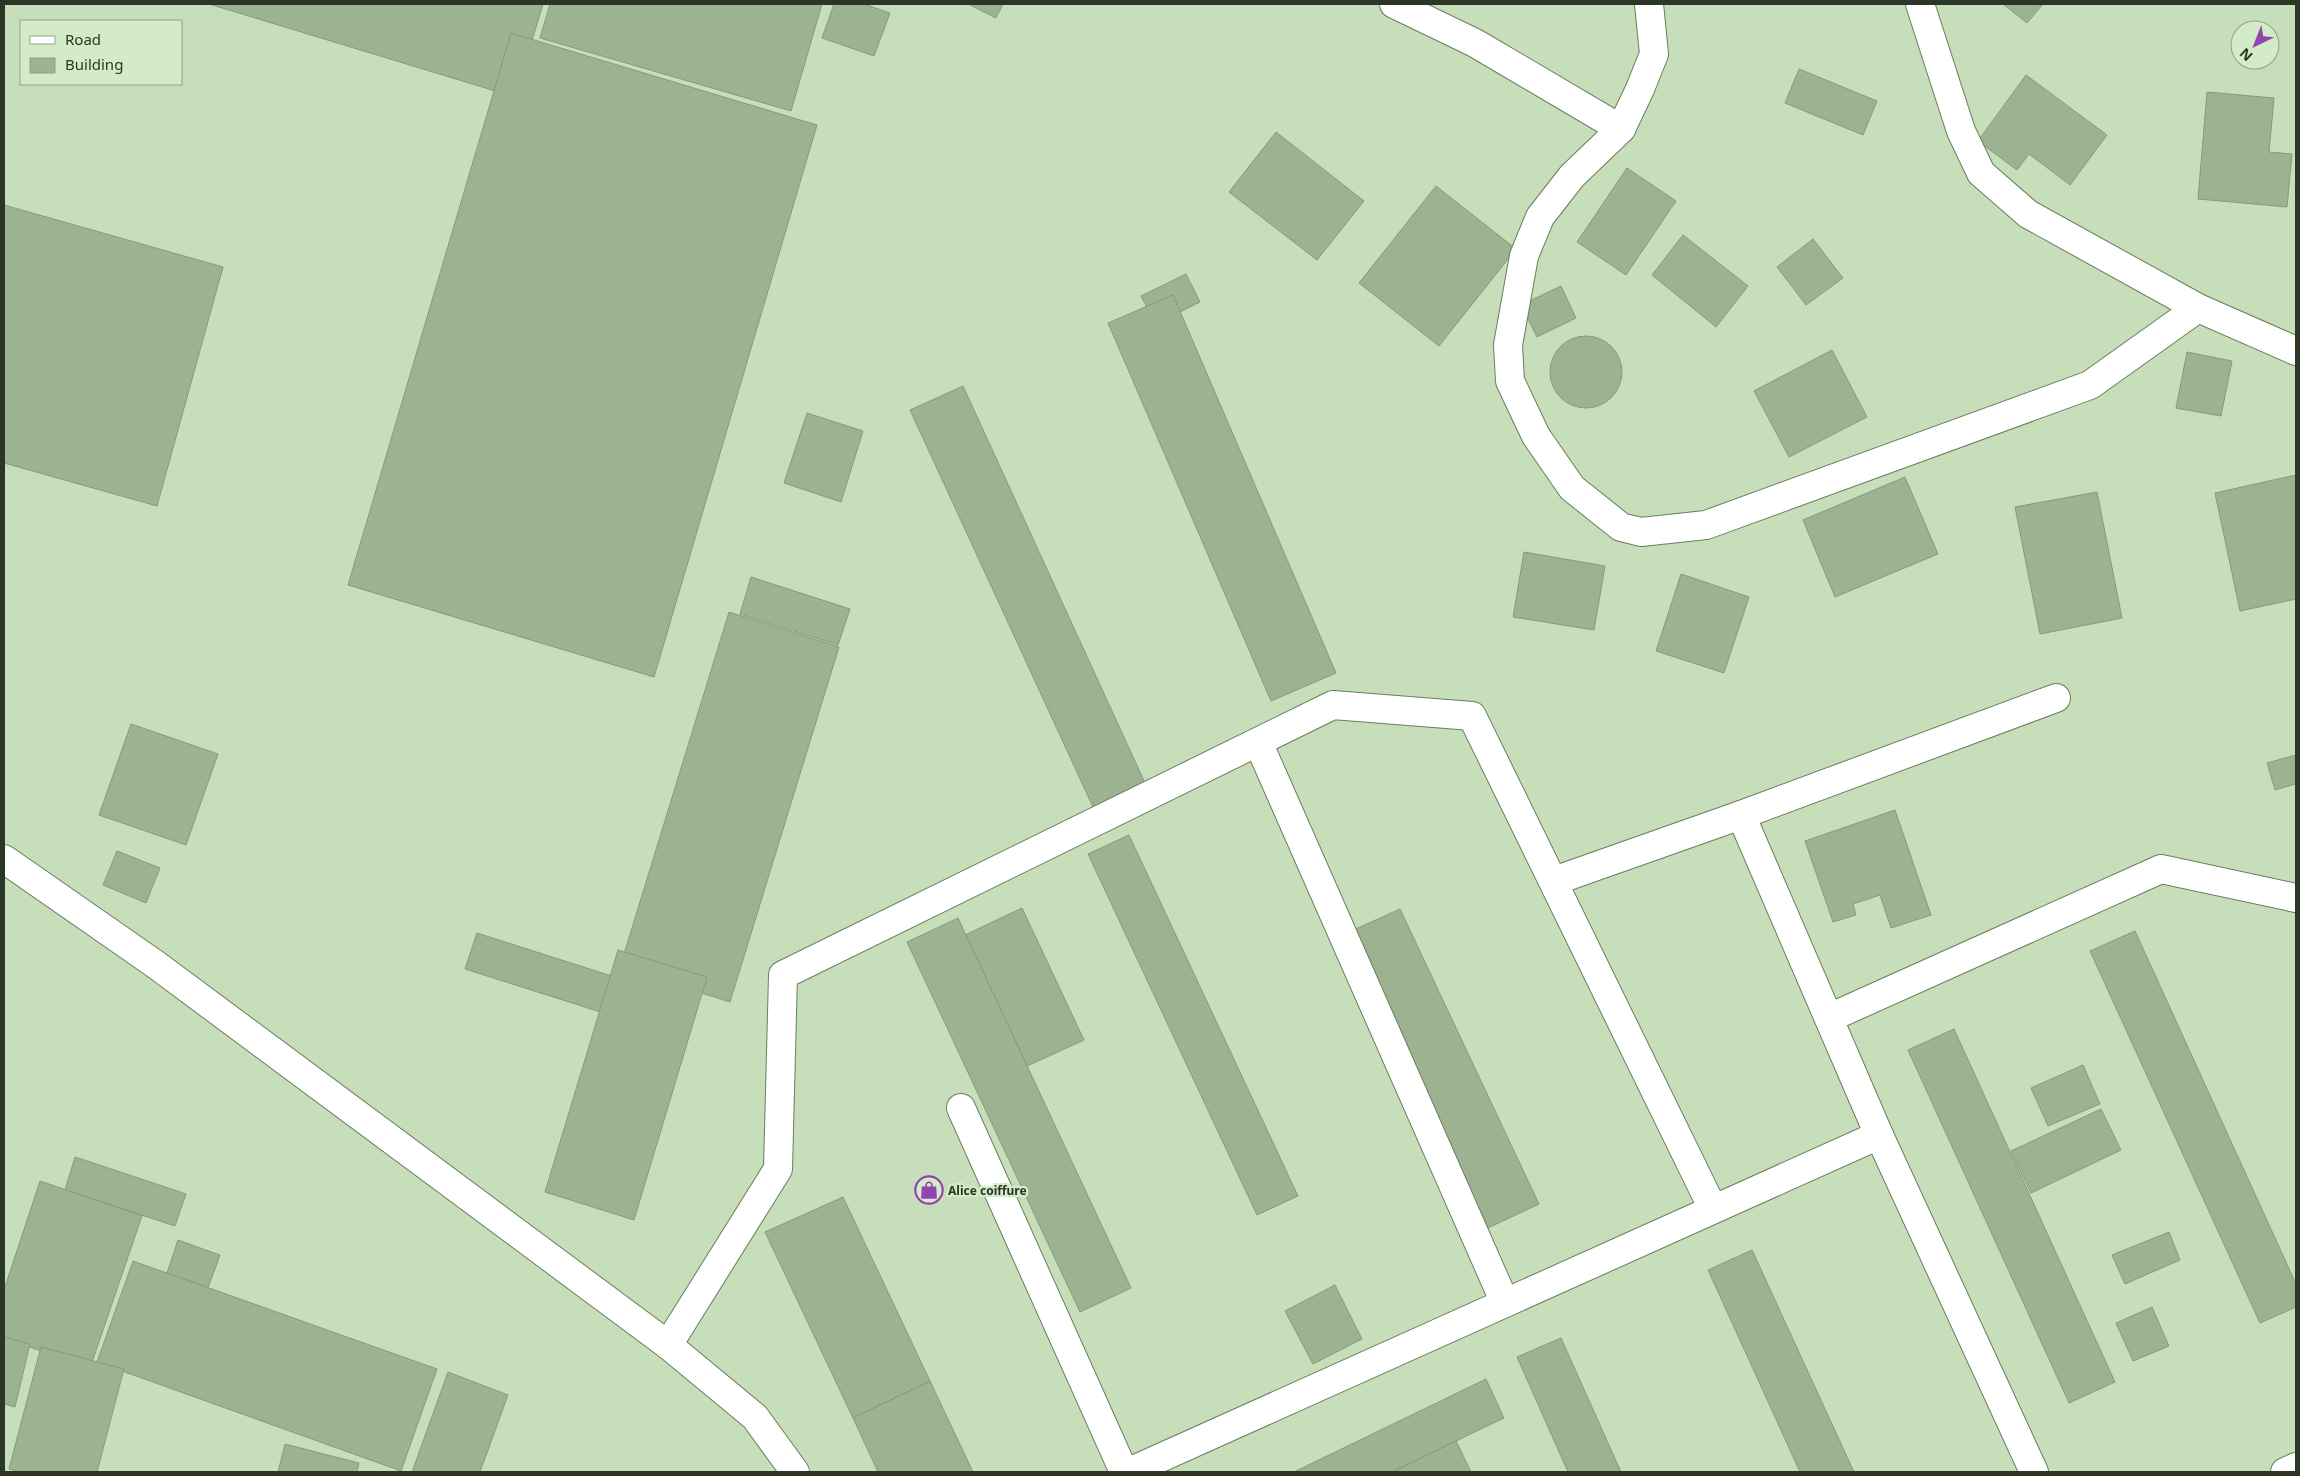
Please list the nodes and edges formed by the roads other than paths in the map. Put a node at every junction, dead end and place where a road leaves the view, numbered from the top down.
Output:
1 (1394, 4) edge
2 (1649, 4) edge
3 (1920, 4) edge
4 (1621, 129) junction
5 (2198, 308) junction
6 (2296, 351) edge
7 (2056, 698) dead end
8 (1258, 742) junction
9 (1741, 815) junction
10 (4, 859) edge
11 (1554, 881) junction
12 (2296, 898) edge
13 (1829, 1018) junction
14 (961, 1108) dead end
15 (1879, 1136) junction
16 (1713, 1209) junction
17 (1505, 1303) junction
18 (668, 1345) junction
19 (2296, 1467) edge
20 (795, 1472) edge
21 (1124, 1472) edge
22 (1129, 1472) edge
23 (2034, 1472) edge
24 (2286, 1472) edge

1 - 4 street
2 - 4 street
3 - 5 street
4 - 5 street
5 - 6 street
7 - 9 street
8 - 11 street
8 - 17 street
8 - 18 street
9 - 11 street
9 - 13 street
10 - 18 street
11 - 16 street
12 - 13 street
13 - 15 street
14 - 21 street
15 - 16 street
15 - 23 street
16 - 17 street
17 - 22 street
18 - 20 street
19 - 24 street

